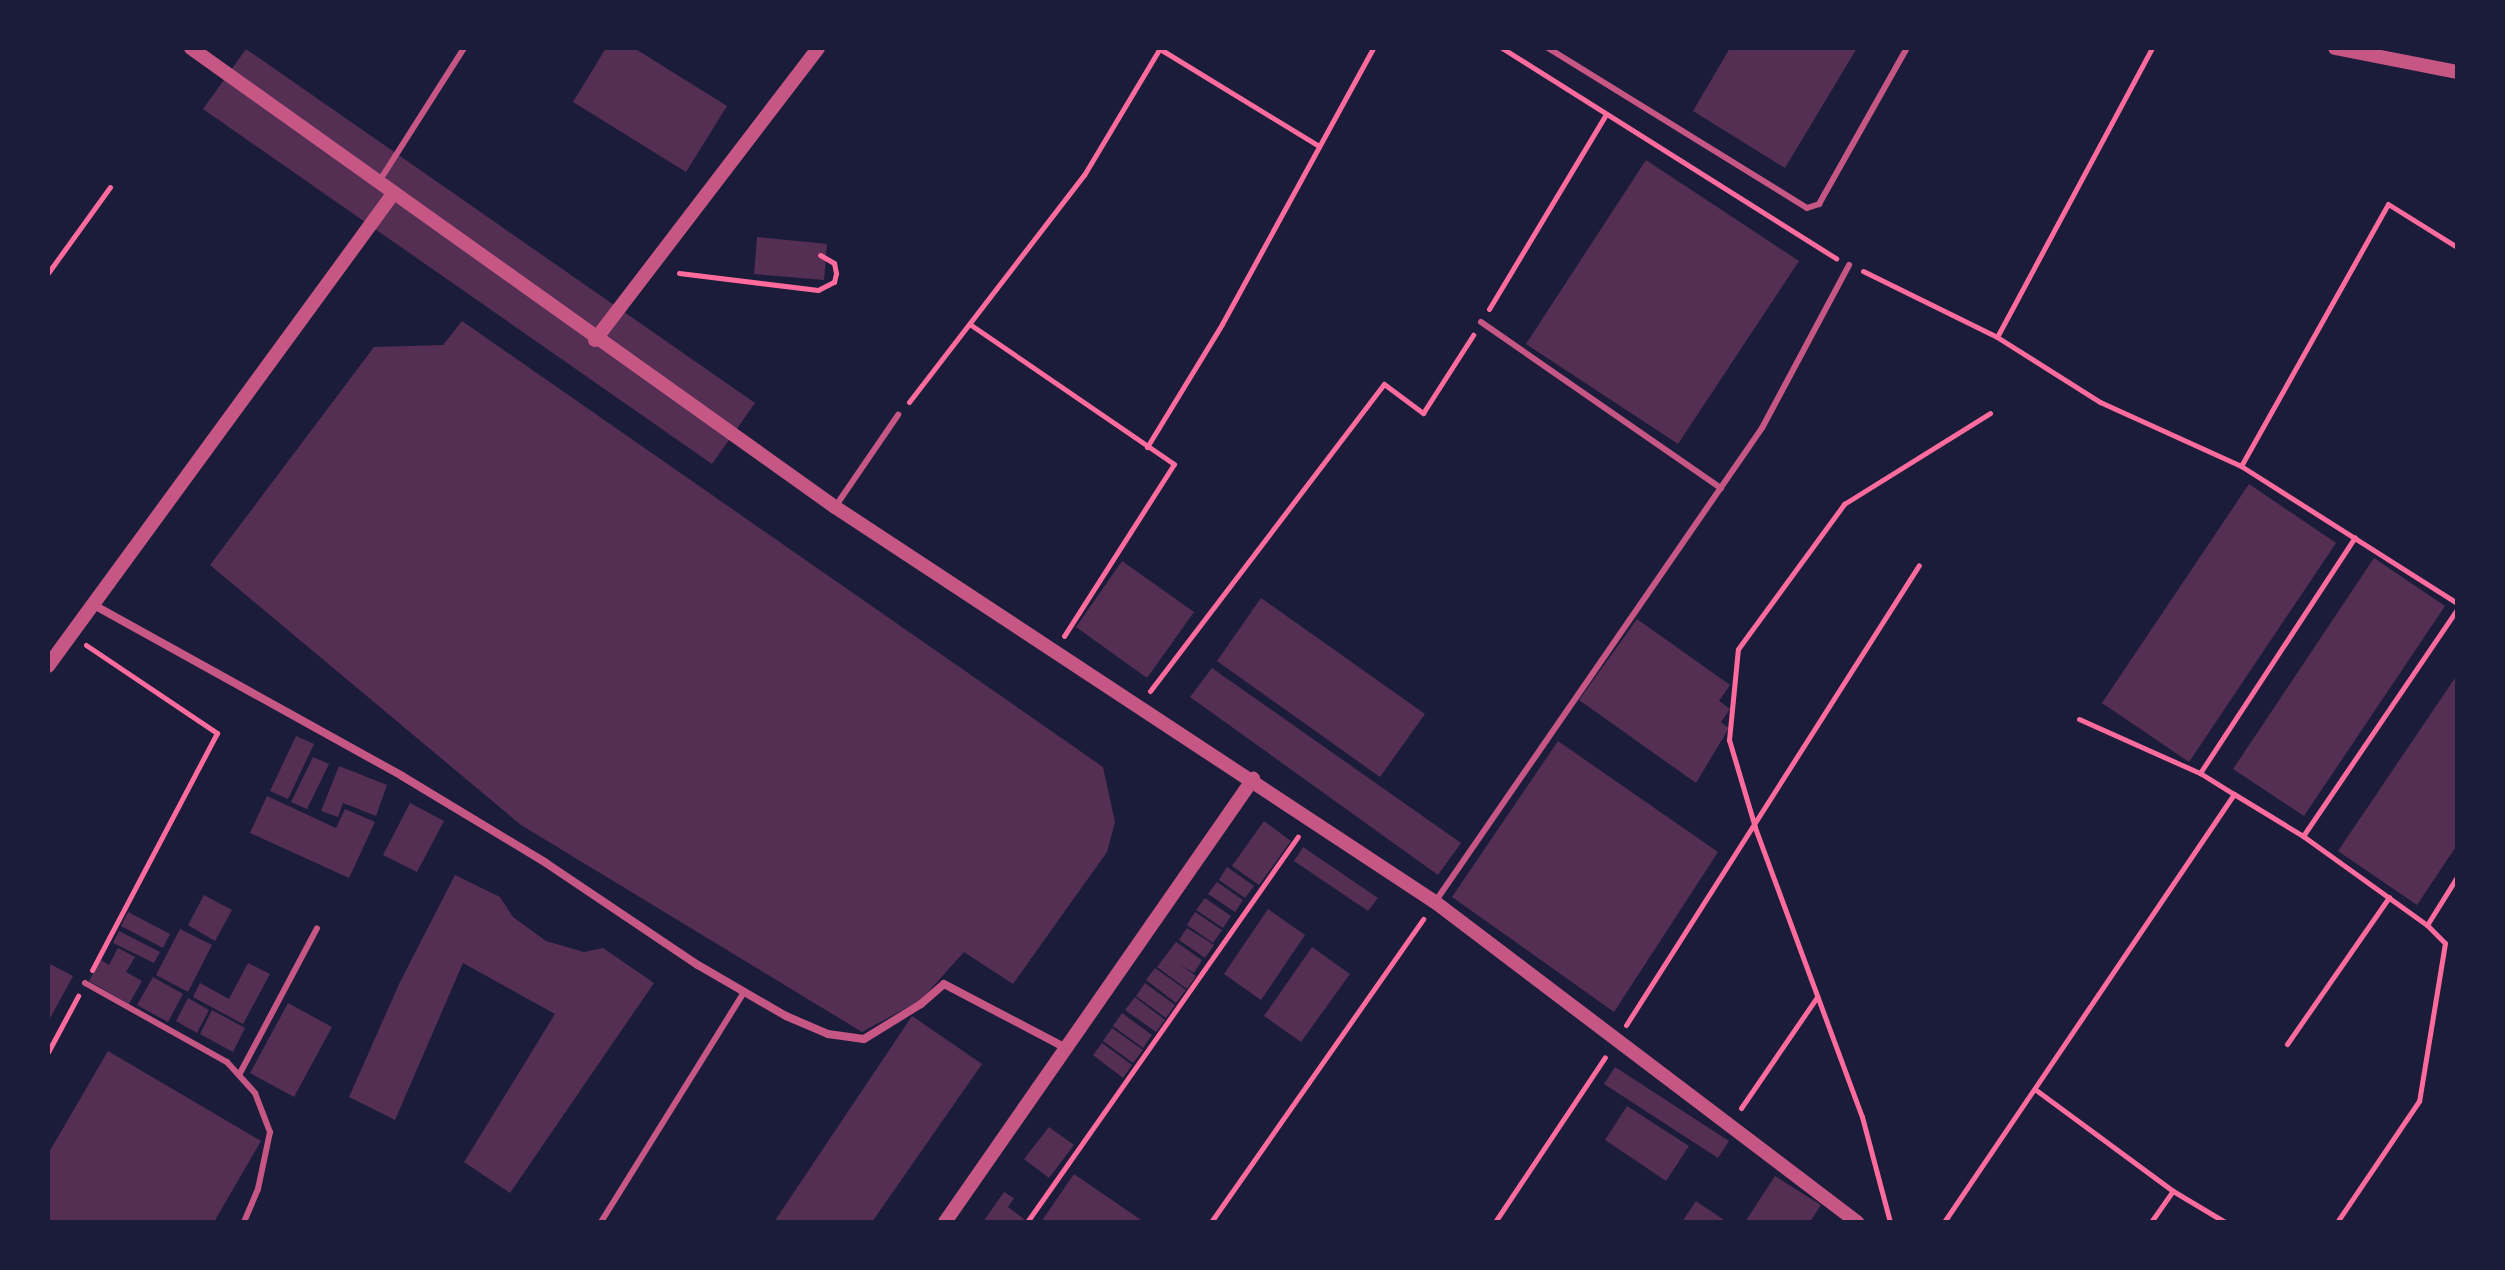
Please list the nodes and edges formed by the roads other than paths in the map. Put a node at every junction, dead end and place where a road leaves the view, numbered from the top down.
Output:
1 (191, 48) edge
2 (464, 48) edge
3 (818, 48) edge
4 (1548, 48) edge
5 (1907, 48) edge
6 (2335, 48) edge
7 (2457, 72) edge
8 (378, 183) junction
9 (393, 194) junction
10 (1849, 265) road end
11 (1481, 322) road end
12 (595, 340) junction
13 (898, 415) road end
14 (1721, 488) junction
15 (835, 507) junction
16 (92, 604) junction
17 (48, 666) edge
18 (1253, 779) junction
19 (1435, 902) junction
20 (317, 928) dead end
21 (85, 983) road end
22 (744, 992) junction
23 (1066, 1048) junction
24 (239, 1075) junction
25 (244, 1222) edge
26 (601, 1222) edge
27 (945, 1222) edge
28 (1857, 1222) edge

1 - 8 street
2 - 8 lane
3 - 12 street
4 - 5 lane
6 - 7 street
8 - 9 street
9 - 12 street
9 - 16 street
10 - 14 lane
11 - 14 lane
12 - 15 street
13 - 15 lane
14 - 19 lane
15 - 18 street
16 - 17 street
16 - 22 street
18 - 19 street
18 - 23 street
19 - 28 street
20 - 24 lane
21 - 24 lane
22 - 23 street
22 - 26 lane
23 - 27 street
24 - 25 lane

